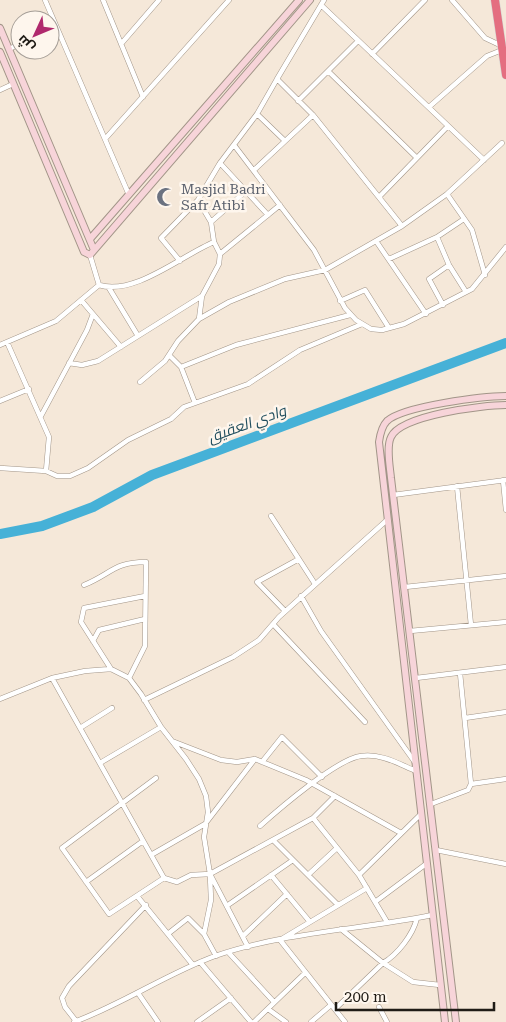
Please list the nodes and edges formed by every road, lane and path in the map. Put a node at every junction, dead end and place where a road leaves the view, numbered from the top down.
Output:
1 (103, 0) edge
2 (159, 0) edge
3 (230, 0) edge
4 (298, 0) edge
5 (310, 0) edge
6 (425, 0) edge
7 (452, 0) edge
8 (495, 0) edge
9 (323, 2) edge
10 (0, 28) edge
11 (60, 36) edge
12 (358, 41) junction
13 (121, 44) junction
14 (502, 48) junction
15 (9, 49) joint
16 (0, 52) edge
17 (372, 54) junction
18 (328, 71) junction
19 (506, 76) edge
20 (277, 78) junction
21 (13, 84) junction
22 (0, 90) edge
23 (143, 97) junction
24 (298, 101) junction
25 (429, 108) junction
26 (257, 114) junction
27 (313, 116) junction
28 (448, 126) junction
29 (105, 139) junction
30 (284, 140) junction
31 (502, 143) dead end
32 (234, 145) junction
33 (417, 158) junction
34 (484, 160) junction
35 (220, 162) junction
36 (254, 170) junction
37 (246, 191) junction
38 (447, 194) junction
39 (129, 195) junction
40 (379, 197) junction
41 (198, 200) junction
42 (280, 205) junction
43 (268, 215) junction
44 (464, 219) junction
45 (211, 222) junction
46 (402, 226) junction
47 (437, 237) junction
48 (90, 240) junction
49 (376, 241) junction
50 (214, 242) junction
51 (506, 247) edge
52 (92, 253) junction
53 (220, 254) junction
54 (390, 259) junction
55 (180, 261) junction
56 (449, 265) junction
57 (325, 270) junction
58 (485, 275) junction
59 (99, 285) junction
60 (109, 288) junction
61 (466, 292) junction
62 (202, 296) junction
63 (81, 300) junction
64 (340, 301) junction
65 (443, 305) junction
66 (93, 314) junction
67 (350, 314) junction
68 (426, 314) junction
69 (199, 319) junction
70 (362, 324) junction
71 (389, 328) junction
72 (138, 336) junction
73 (7, 342) junction
74 (0, 345) edge
75 (120, 347) junction
76 (170, 356) junction
77 (69, 363) junction
78 (181, 368) junction
79 (140, 382) dead end
80 (29, 389) junction
81 (495, 396) junction
82 (506, 396) edge
83 (0, 401) edge
84 (194, 403) junction
85 (496, 405) junction
86 (506, 405) edge
87 (41, 416) junction
88 (0, 468) edge
89 (46, 471) junction
90 (504, 480) edge
91 (458, 486) junction
92 (393, 495) junction
93 (506, 510) edge
94 (271, 516) dead end
95 (387, 520) junction
96 (299, 559) junction
97 (506, 576) edge
98 (466, 580) junction
99 (315, 584) junction
100 (84, 585) dead end
101 (405, 587) junction
102 (146, 596) junction
103 (301, 596) junction
104 (285, 611) junction
105 (408, 614) junction
106 (399, 616) junction
107 (145, 619) junction
108 (506, 622) edge
109 (273, 624) junction
110 (471, 625) junction
111 (410, 631) junction
112 (93, 641) junction
113 (506, 667) edge
114 (110, 669) junction
115 (460, 672) junction
116 (52, 678) junction
117 (128, 678) junction
118 (416, 678) junction
119 (0, 699) edge
120 (144, 700) junction
121 (112, 708) dead end
122 (506, 712) edge
123 (465, 718) junction
124 (365, 722) dead end
125 (160, 727) junction
126 (80, 728) junction
127 (171, 740) junction
128 (255, 759) junction
129 (262, 762) junction
130 (415, 762) junction
131 (100, 763) junction
132 (416, 771) junction
133 (322, 777) junction
134 (156, 778) dead end
135 (506, 779) edge
136 (313, 784) junction
137 (472, 784) junction
138 (335, 796) junction
139 (122, 804) junction
140 (431, 804) junction
141 (421, 814) junction
142 (313, 818) junction
143 (205, 824) junction
144 (260, 826) dead end
145 (401, 833) junction
146 (143, 841) junction
147 (274, 841) junction
148 (337, 848) junction
149 (436, 850) junction
150 (151, 855) junction
151 (293, 860) junction
152 (426, 864) junction
153 (506, 864) edge
154 (210, 874) junction
155 (309, 874) junction
156 (271, 875) junction
157 (359, 875) junction
158 (164, 878) junction
159 (86, 882) junction
160 (367, 888) junction
161 (287, 894) junction
162 (138, 896) junction
163 (375, 902) junction
164 (146, 905) junction
165 (228, 905) junction
166 (338, 905) junction
167 (432, 915) junction
168 (416, 918) junction
169 (310, 922) junction
170 (387, 922) junction
171 (342, 930) junction
172 (170, 933) junction
173 (204, 934) junction
174 (243, 936) junction
175 (280, 940) junction
176 (248, 947) junction
177 (448, 947) junction
178 (435, 948) junction
179 (228, 952) junction
180 (216, 956) junction
181 (200, 962) junction
182 (383, 963) junction
183 (193, 965) junction
184 (306, 973) junction
185 (440, 985) junction
186 (138, 993) junction
187 (231, 998) junction
188 (274, 1002) junction
189 (333, 1007) junction
190 (379, 1007) dead end
191 (268, 1009) junction
192 (156, 1021) edge
193 (75, 1022) edge
194 (197, 1022) edge
195 (253, 1022) edge
196 (286, 1022) edge
197 (311, 1022) edge
198 (345, 1022) edge
199 (387, 1022) edge
200 (445, 1022) edge
201 (456, 1022) edge

1 - 13 street
2 - 13 street
3 - 23 street
4 - 39 street
5 - 52 street
6 - 17 street
7 - 14 street
8 - 14 highway
9 - 12 street
9 - 20 street
10 - 15 street
11 - 29 street
12 - 17 street
12 - 18 street
13 - 23 street
14 - 19 highway
14 - 25 street
15 - 48 street
16 - 21 street
17 - 25 street
18 - 24 street
18 - 33 street
20 - 24 street
20 - 26 street
21 - 22 street
21 - 52 street
23 - 29 street
24 - 27 street
25 - 28 street
26 - 30 street
26 - 32 street
27 - 30 street
27 - 40 street
28 - 33 street
28 - 34 street
29 - 39 street
30 - 36 street
31 - 34 street
32 - 35 street
32 - 36 street
33 - 40 street
34 - 38 street
35 - 37 street
35 - 41 street
36 - 42 street
37 - 43 street
37 - 45 street
38 - 44 street
38 - 46 street
39 - 48 street
40 - 46 street
41 - 45 street
41 - 55 street
42 - 43 street
42 - 57 street
43 - 53 street
44 - 47 street
44 - 58 street
45 - 50 street
46 - 49 street
47 - 54 street
47 - 56 street
48 - 52 street
49 - 54 street
49 - 57 street
50 - 53 street
50 - 55 street
51 - 58 street
52 - 59 street
53 - 62 street
54 - 68 street
55 - 60 street
56 - 61 street
56 - 65 street
57 - 64 street
57 - 69 street
58 - 61 street
59 - 60 street
59 - 63 street
60 - 72 street
61 - 65 street
62 - 69 street
62 - 72 street
63 - 66 street
63 - 73 street
64 - 67 street
64 - 71 street
65 - 68 street
66 - 75 street
66 - 77 street
67 - 70 street
67 - 78 street
68 - 71 street
69 - 76 street
70 - 71 street
70 - 84 street
72 - 75 street
73 - 74 street
73 - 80 street
75 - 77 street
76 - 78 street
76 - 79 street
77 - 87 street
78 - 84 street
80 - 83 street
80 - 87 street
81 - 82 street
81 - 85 street
81 - 95 street
84 - 89 street
85 - 86 street
85 - 92 street
87 - 89 street
88 - 89 street
90 - 91 street
90 - 93 street
91 - 92 street
91 - 98 street
92 - 101 street
94 - 96 street
95 - 99 street
95 - 106 street
96 - 99 street
96 - 104 street
97 - 98 street
98 - 101 street
98 - 110 street
99 - 103 street
100 - 102 street
101 - 105 street
102 - 107 street
102 - 112 street
103 - 104 street
103 - 130 street
104 - 109 street
105 - 106 street
105 - 111 street
106 - 130 street
107 - 112 street
107 - 117 street
108 - 110 street
109 - 120 street
109 - 124 street
110 - 111 street
111 - 118 street
112 - 114 street
113 - 115 street
114 - 116 street
114 - 117 street
115 - 118 street
115 - 123 street
116 - 119 street
116 - 126 street
117 - 120 street
118 - 140 street
120 - 125 street
121 - 126 street
122 - 123 street
123 - 137 street
125 - 127 street
125 - 131 street
126 - 131 street
127 - 128 street
127 - 143 street
128 - 129 street
128 - 143 street
129 - 133 street
129 - 136 street
130 - 132 street
131 - 139 street
132 - 133 street
132 - 141 street
133 - 136 street
134 - 139 street
135 - 137 street
136 - 138 street
136 - 144 street
137 - 140 street
138 - 142 street
138 - 145 street
139 - 146 street
139 - 159 street
140 - 149 street
141 - 145 street
141 - 152 street
142 - 147 street
142 - 148 street
143 - 150 street
143 - 154 street
145 - 157 street
146 - 150 street
146 - 159 street
147 - 151 street
147 - 154 street
148 - 155 street
148 - 157 street
149 - 153 street
149 - 177 street
150 - 158 street
151 - 155 street
151 - 156 street
152 - 163 street
152 - 167 street
154 - 158 street
154 - 165 street
154 - 173 street
155 - 166 street
156 - 161 street
156 - 165 street
157 - 160 street
158 - 162 street
159 - 162 street
160 - 163 street
160 - 166 street
161 - 169 street
161 - 174 street
162 - 164 street
163 - 170 street
164 - 172 street
164 - 193 street
165 - 174 street
166 - 169 street
167 - 168 street
167 - 178 street
168 - 170 street
168 - 182 street
169 - 175 street
170 - 171 street
171 - 175 street
171 - 182 street
172 - 173 street
172 - 183 street
173 - 180 street
174 - 176 street
175 - 176 street
175 - 184 street
176 - 179 street
177 - 178 street
177 - 201 street
178 - 185 street
179 - 180 street
179 - 188 street
180 - 181 street
181 - 183 street
181 - 187 street
182 - 185 street
182 - 189 street
183 - 186 street
184 - 188 street
184 - 189 street
185 - 200 street
186 - 192 street
186 - 193 street
187 - 194 street
187 - 195 street
188 - 191 street
189 - 197 street
189 - 198 street
190 - 199 street
191 - 195 street
191 - 196 street

